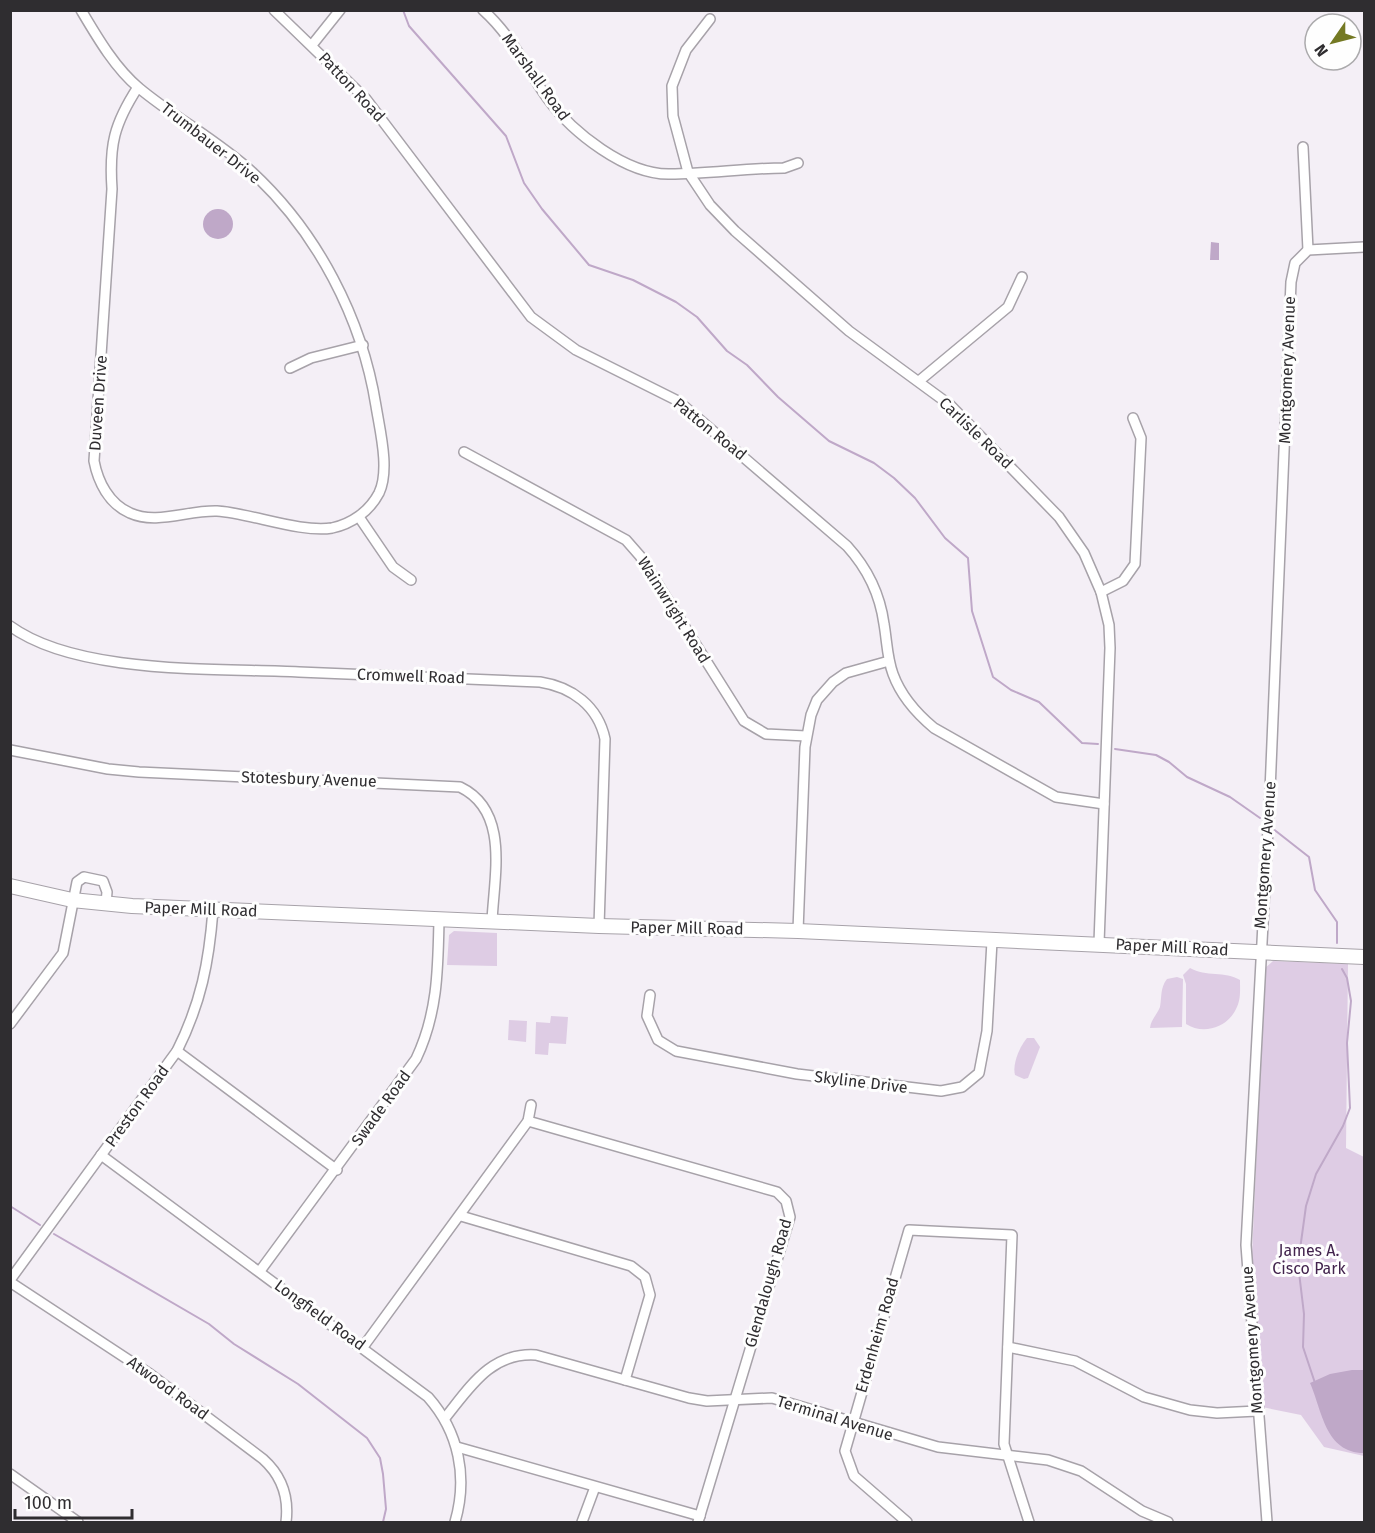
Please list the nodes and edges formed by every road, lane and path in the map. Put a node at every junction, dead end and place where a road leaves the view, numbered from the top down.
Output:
1 (81, 10) edge
2 (274, 10) edge
3 (340, 10) edge
4 (483, 10) edge
5 (710, 19) dead end
6 (312, 45) junction
7 (138, 87) junction
8 (1303, 147) dead end
9 (798, 164) dead end
10 (688, 172) junction
11 (1365, 247) edge
12 (1308, 250) junction
13 (1022, 277) dead end
14 (363, 345) junction
15 (290, 368) dead end
16 (919, 381) junction
17 (1133, 418) dead end
18 (464, 452) dead end
19 (359, 517) junction
20 (411, 580) dead end
21 (1101, 592) junction
22 (10, 626) edge
23 (889, 661) junction
24 (806, 736) junction
25 (10, 750) edge
26 (1104, 804) junction
27 (10, 886) edge
28 (72, 900) junction
29 (106, 903) junction
30 (213, 909) junction
31 (440, 919) junction
32 (492, 921) junction
33 (599, 926) junction
34 (798, 931) junction
35 (992, 941) junction
36 (1099, 943) junction
37 (1259, 952) junction
38 (1365, 957) edge
39 (650, 994) dead end
40 (10, 1024) edge
41 (177, 1051) junction
42 (531, 1105) dead end
43 (528, 1121) junction
44 (101, 1155) junction
45 (337, 1170) junction
46 (461, 1216) junction
47 (260, 1271) junction
48 (10, 1281) edge
49 (363, 1347) junction
50 (1008, 1347) junction
51 (625, 1380) junction
52 (734, 1400) junction
53 (1257, 1411) junction
54 (445, 1419) junction
55 (852, 1422) junction
56 (457, 1447) junction
57 (1006, 1455) junction
58 (10, 1474) edge
59 (595, 1487) junction
60 (699, 1519) edge
61 (78, 1522) edge
62 (286, 1522) edge
63 (455, 1522) edge
64 (582, 1522) edge
65 (907, 1522) edge
66 (1029, 1522) edge
67 (1168, 1522) edge
68 (1267, 1522) edge

1 - 7 street, Trumbauer Drive
2 - 6 street, Patton Road
3 - 6 street
4 - 10 street, Marshall Road
5 - 10 street, Carlisle Road
6 - 23 street, Patton Road
7 - 14 street, Trumbauer Drive
7 - 19 street, Duveen Drive
8 - 12 street
9 - 10 street, Marshall Road
10 - 16 street, Carlisle Road
11 - 12 street
12 - 37 street, Montgomery Avenue
13 - 16 street
14 - 15 street
14 - 19 street, Trumbauer Drive
16 - 21 street, Carlisle Road
17 - 21 street
18 - 24 street, Wainwright Road
19 - 20 street
21 - 26 street, Carlisle Road
22 - 33 street, Cromwell Road
23 - 24 street
23 - 26 street, Patton Road
24 - 34 street
25 - 32 street, Stotesbury Avenue
26 - 36 street, Carlisle Road
27 - 28 main road, Paper Mill Road
28 - 29 main road, Paper Mill Road
28 - 29 street
28 - 40 street
29 - 30 main road, Paper Mill Road
30 - 31 main road, Paper Mill Road
30 - 41 street, Preston Road
31 - 32 main road, Paper Mill Road
31 - 45 street, Swade Road
32 - 33 main road, Paper Mill Road
33 - 34 main road, Paper Mill Road
34 - 35 main road, Paper Mill Road
35 - 36 main road, Paper Mill Road
35 - 39 street, Skyline Drive
36 - 37 main road, Paper Mill Road
37 - 38 main road, Paper Mill Road
37 - 53 street, Montgomery Avenue
41 - 44 street, Preston Road
41 - 45 street
42 - 43 street
43 - 46 street
43 - 52 street, Glendalough Road
44 - 47 street, Longfield Road
44 - 48 street, Preston Road
45 - 47 street, Swade Road
46 - 49 street
46 - 51 street
47 - 49 street, Longfield Road
48 - 62 street, Atwood Road
49 - 54 street, Longfield Road
50 - 53 street
50 - 55 street, Erdenheim Road
50 - 57 street
51 - 52 street, Terminal Avenue
51 - 54 street, Terminal Avenue
52 - 55 street, Terminal Avenue
52 - 60 street, Glendalough Road
53 - 68 street, Montgomery Avenue
54 - 56 street, Longfield Road
55 - 57 street, Terminal Avenue
55 - 65 street, Erdenheim Road
56 - 59 street
56 - 63 street, Longfield Road
57 - 66 street
57 - 67 street, Terminal Avenue
58 - 61 street
59 - 60 street
59 - 64 street

